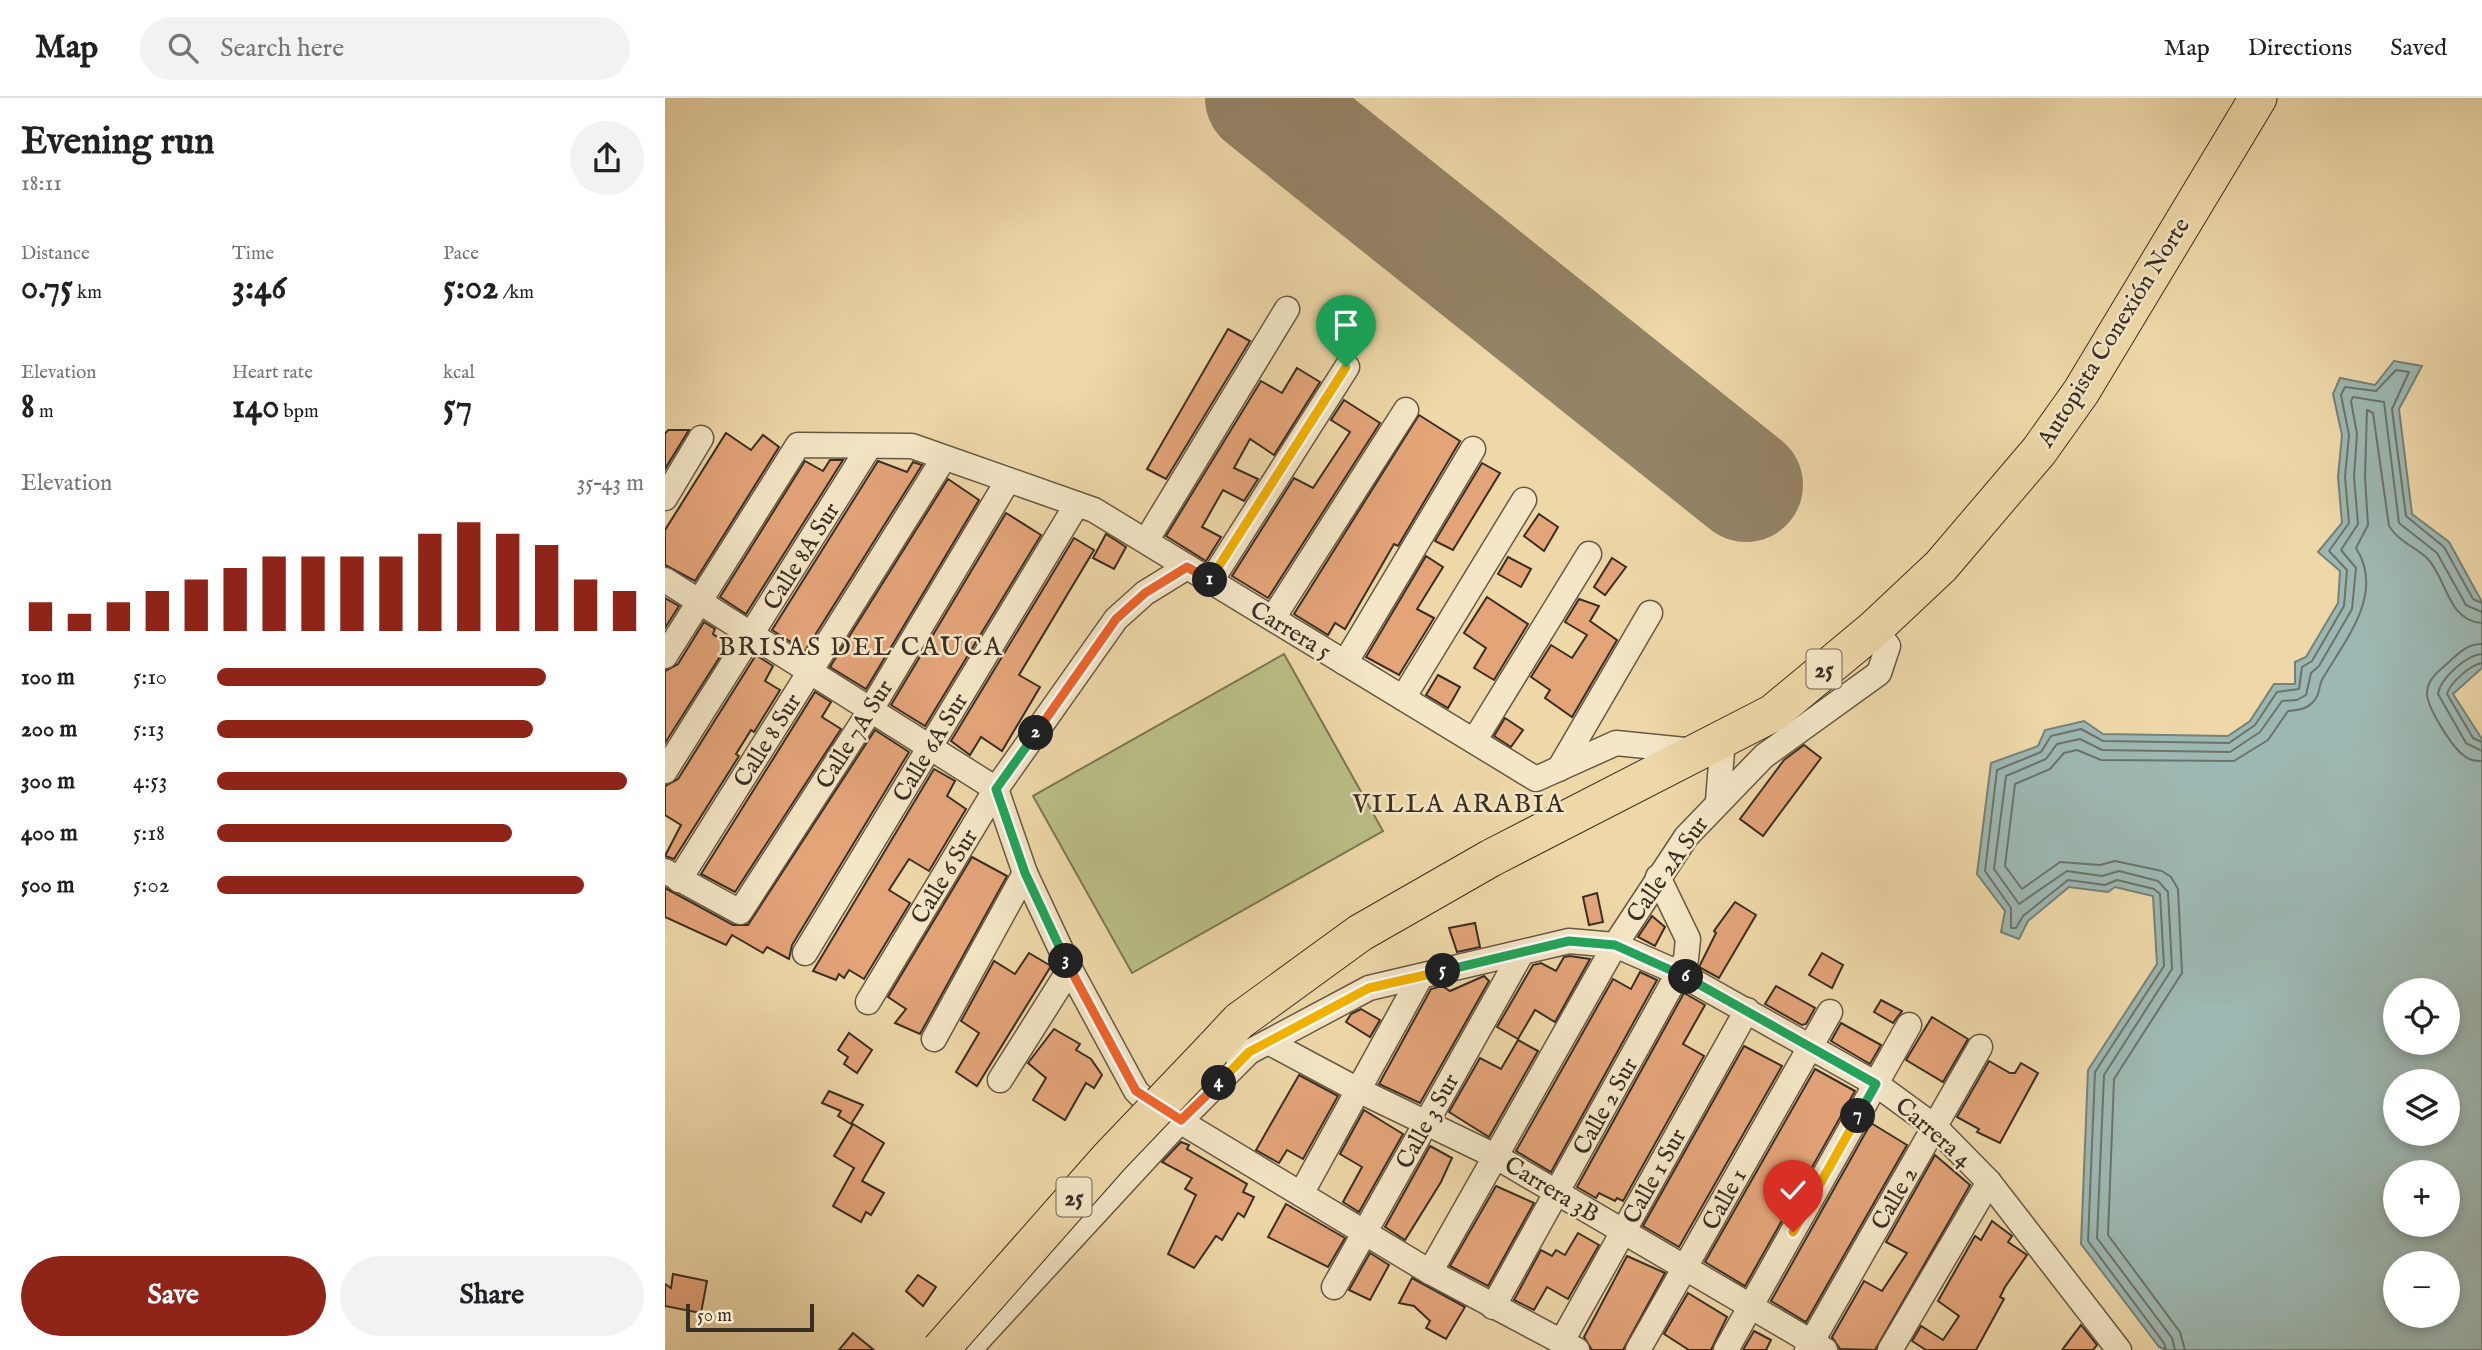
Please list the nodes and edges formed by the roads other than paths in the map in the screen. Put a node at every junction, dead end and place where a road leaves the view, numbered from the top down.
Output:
1 (2258, 98) edge
2 (1287, 309) dead end
3 (1346, 367) dead end
4 (1406, 410) dead end
5 (701, 438) dead end
6 (869, 447) junction
7 (1473, 449) dead end
8 (944, 458) junction
9 (1007, 482) junction
10 (665, 498) edge
11 (1524, 500) dead end
12 (1077, 504) junction
13 (1146, 541) junction
14 (1589, 554) dead end
15 (1187, 567) junction
16 (665, 580) edge
17 (1212, 581) junction
18 (699, 602) junction
19 (1650, 613) dead end
20 (1273, 618) junction
21 (1874, 629) junction
22 (751, 635) junction
23 (665, 656) edge
24 (1345, 663) junction
25 (810, 672) junction
26 (1403, 698) junction
27 (870, 711) junction
28 (1474, 741) junction
29 (1709, 745) junction
30 (929, 747) junction
31 (1559, 769) junction
32 (665, 771) edge
33 (996, 789) junction
34 (1718, 800) junction
35 (1025, 873) junction
36 (672, 875) edge
37 (1658, 877) junction
38 (1615, 945) junction
39 (805, 953) dead end
40 (1521, 954) junction
41 (1070, 969) junction
42 (1679, 973) junction
43 (1421, 976) junction
44 (868, 1002) dead end
45 (1747, 1010) junction
46 (1830, 1012) dead end
47 (1909, 1026) dead end
48 (934, 1039) dead end
49 (1270, 1043) junction
50 (1810, 1047) junction
51 (1980, 1047) dead end
52 (1000, 1080) dead end
53 (1876, 1084) junction
54 (1358, 1090) junction
55 (1181, 1120) junction
56 (1426, 1123) junction
57 (1935, 1127) junction
58 (1495, 1156) junction
59 (1989, 1182) junction
60 (1558, 1193) junction
61 (1301, 1194) junction
62 (1623, 1231) junction
63 (1365, 1232) junction
64 (1685, 1268) junction
65 (1430, 1272) junction
66 (1334, 1287) dead end
67 (1493, 1307) junction
68 (1751, 1307) junction
69 (1569, 1346) edge
70 (1815, 1347) edge
71 (940, 1350) edge
72 (969, 1350) edge
73 (1638, 1350) edge
74 (1726, 1350) edge
75 (1890, 1350) edge
76 (2119, 1350) edge

1 - 21 highway, Autopista Conexión Norte / 25
2 - 13 street
3 - 17 street
4 - 20 street
5 - 10 street
6 - 8 street, Carrera 5
6 - 18 street, Carrera 5
6 - 22 street, Calle 8A Sur
7 - 24 street
8 - 9 street, Carrera 5
8 - 25 street, Calle 8 Sur
9 - 12 street, Carrera 5
9 - 27 street, Calle 7A Sur
11 - 26 street
12 - 13 street, Carrera 5
12 - 30 street, Calle 6A Sur
13 - 15 street, Carrera 5
14 - 28 street
15 - 17 street, Carrera 5
15 - 33 street, Calle 6 Sur
16 - 18 street
17 - 20 street, Carrera 5
18 - 22 street
18 - 23 street
19 - 31 street
20 - 24 street, Carrera 5
21 - 29 highway, Autopista Conexión Norte / 25
21 - 34 street, Calle 2A Sur
22 - 25 street
22 - 32 street, Calle 8A Sur
24 - 26 street, Carrera 5
25 - 27 street
25 - 36 street, Calle 8 Sur
26 - 28 street, Carrera 5
27 - 30 street
27 - 36 street, Calle 7A Sur
28 - 31 street, Carrera 5
29 - 31 street, Carrera 5
29 - 34 street
29 - 71 highway, Autopista Conexión Norte / 25, bridge
30 - 33 street
30 - 39 street, Calle 6A Sur
33 - 35 street
33 - 44 street, Calle 6 Sur
34 - 37 street, Calle 2A Sur
35 - 41 street
35 - 48 street
37 - 38 street, Calle 2A Sur
37 - 42 street, Calle 2 Sur
38 - 40 street, Carrera 4
38 - 42 street, Carrera 4
38 - 58 street, Calle 2A Sur
40 - 43 street, Carrera 4
40 - 56 street, Calle 3 Sur
41 - 52 street
41 - 55 street
42 - 45 street, Carrera 4
42 - 60 street, Calle 2 Sur
43 - 49 street, Carrera 4
43 - 54 street
45 - 50 street, Carrera 4
45 - 62 street, Calle 1 Sur
46 - 50 street, Calle 1
47 - 53 street
49 - 54 street, Carrera 3B
49 - 55 street, Carrera 4
50 - 53 street, Carrera 4
50 - 64 street, Calle 1
51 - 57 street, Calle 2
53 - 57 street, Carrera 4
53 - 68 street
54 - 56 street, Carrera 3B
54 - 61 street
55 - 61 street
55 - 72 street, Carrera 4
56 - 58 street, Carrera 3B
56 - 63 street, Calle 3 Sur
57 - 59 street, Carrera 4
57 - 70 street, Calle 2
58 - 60 street, Carrera 3B
58 - 65 street, Calle 2A Sur
59 - 75 street
59 - 76 street, Carrera 4
60 - 62 street, Carrera 3B
60 - 67 street, Calle 2 Sur
61 - 63 street
62 - 64 street, Carrera 3B
62 - 69 street, Calle 1 Sur
63 - 65 street
63 - 66 street, Calle 3 Sur
64 - 68 street, Carrera 3B
64 - 73 street, Calle 1
65 - 67 street
67 - 69 street
68 - 70 street, Carrera 3B
68 - 74 street

